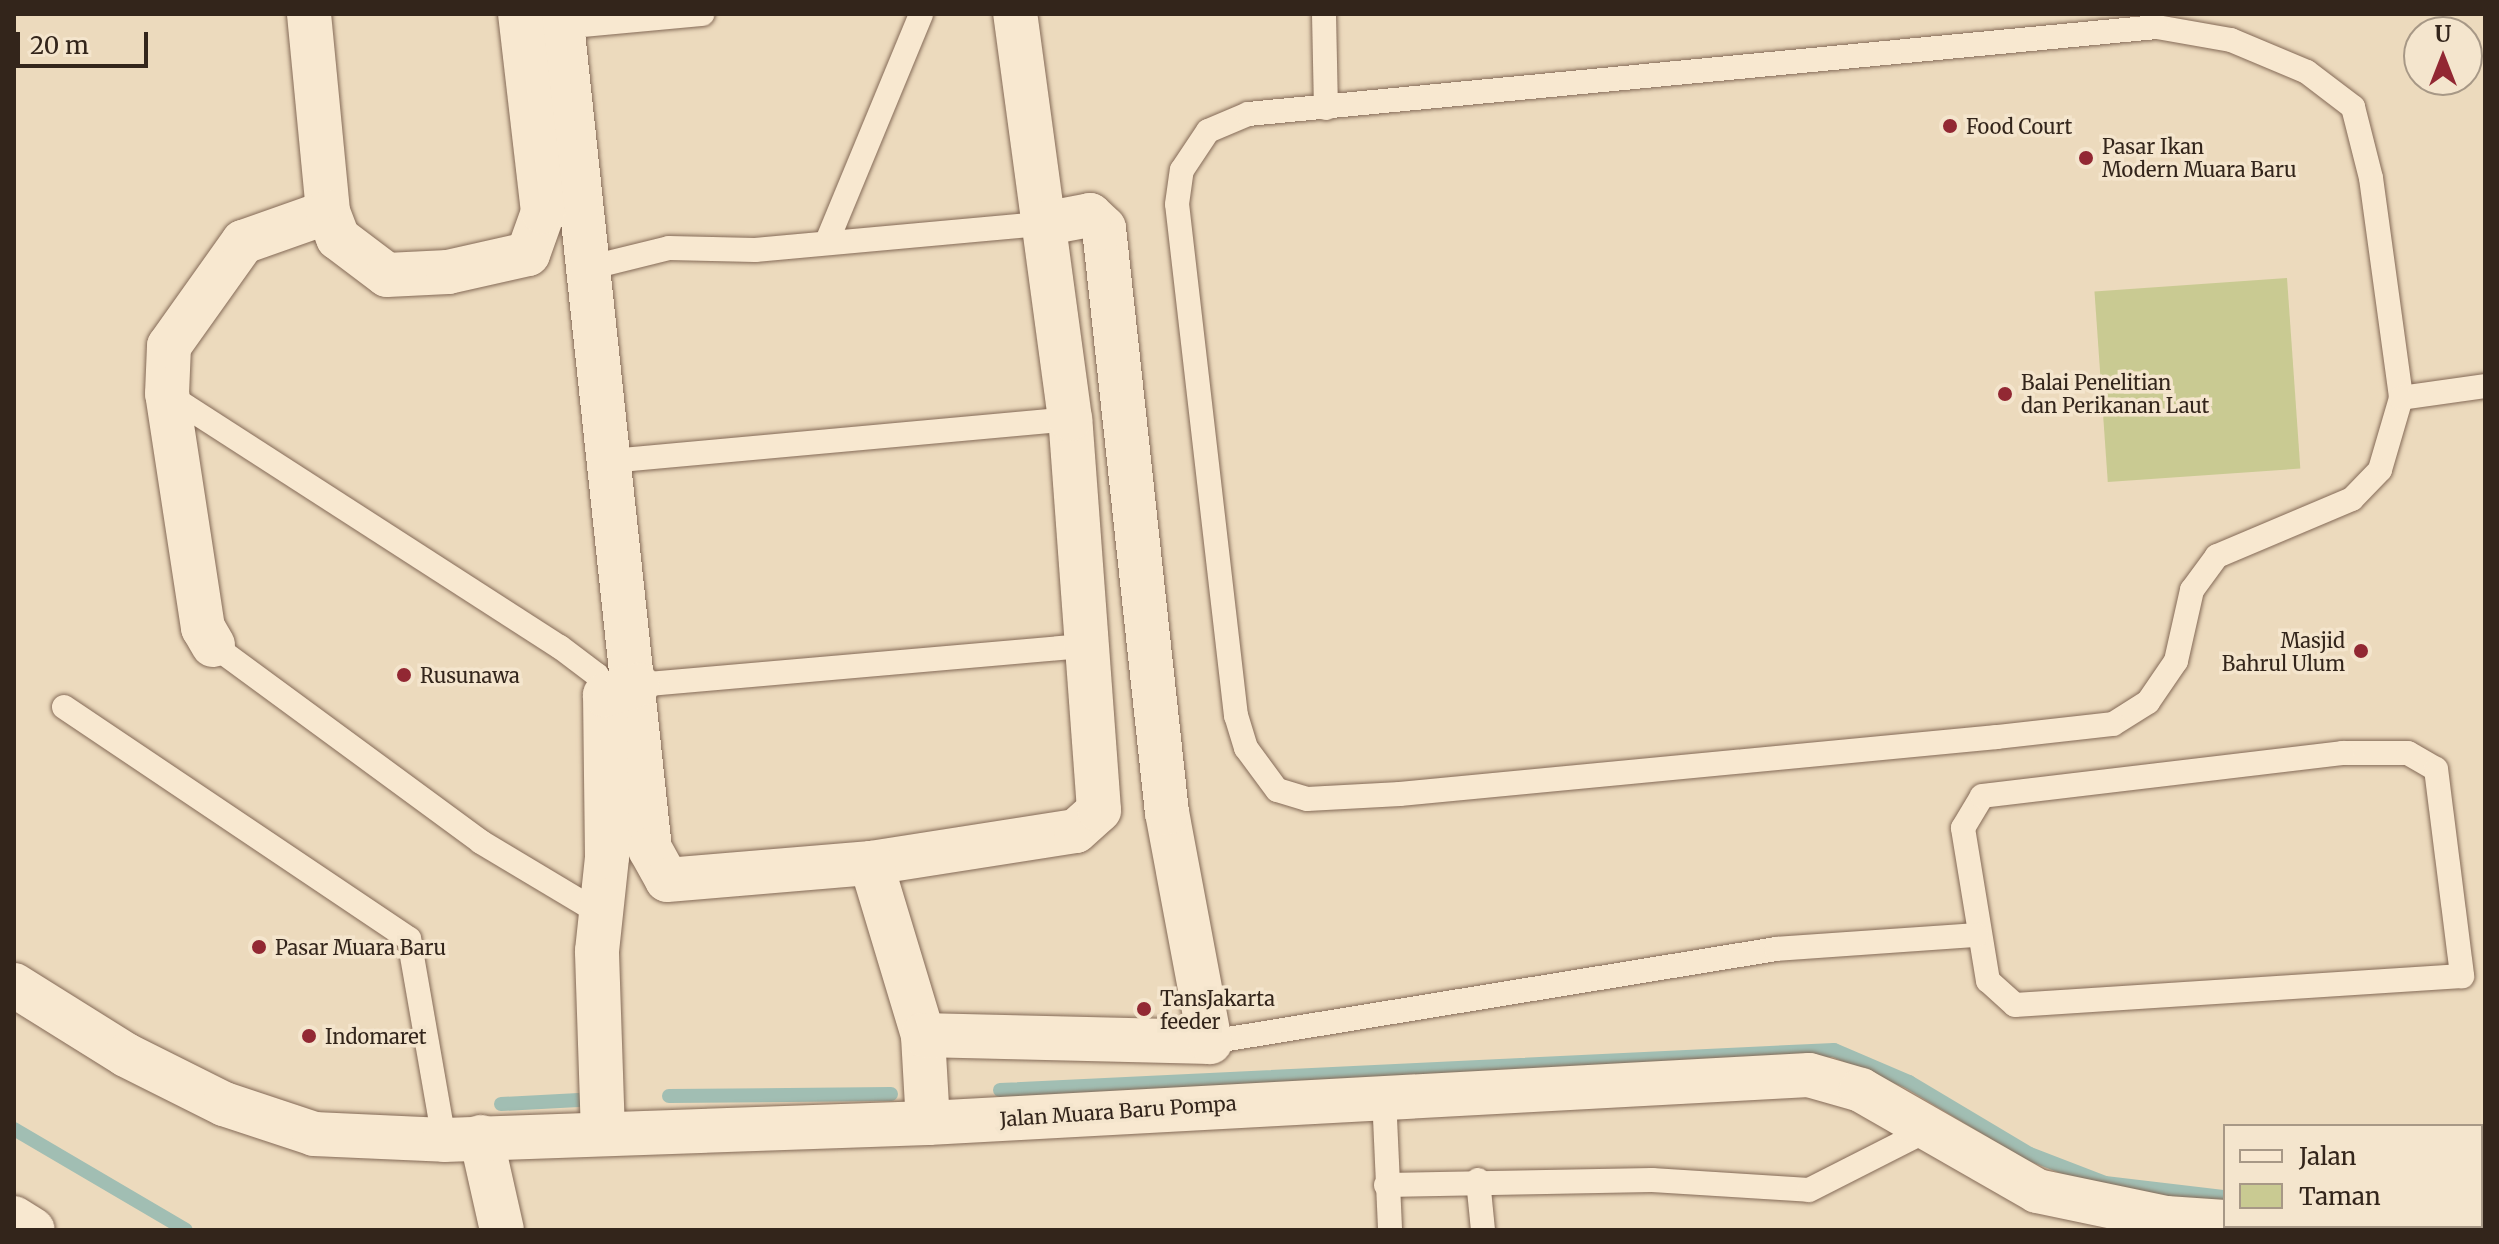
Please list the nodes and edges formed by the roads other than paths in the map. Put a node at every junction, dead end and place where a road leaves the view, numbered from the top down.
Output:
1 (309, 14) edge
2 (520, 14) edge
3 (702, 14) edge
4 (921, 14) edge
5 (1015, 14) edge
6 (1324, 14) edge
7 (562, 20) edge
8 (2122, 22) edge
9 (1326, 108) junction
10 (328, 212) junction
11 (1043, 224) junction
12 (828, 239) junction
13 (588, 268) junction
14 (2485, 386) edge
15 (167, 394) junction
16 (2401, 398) junction
17 (1070, 419) junction
18 (610, 461) junction
19 (213, 645) joint
20 (1084, 646) junction
21 (621, 690) junction
22 (64, 707) dead end
23 (871, 863) junction
24 (598, 912) junction
25 (1977, 935) junction
26 (14, 985) edge
27 (923, 1035) junction
28 (1210, 1042) junction
29 (1384, 1096) junction
30 (927, 1110) junction
31 (1929, 1129) junction
32 (603, 1134) junction
33 (463, 1138) junction
34 (1478, 1180) junction
35 (1386, 1185) junction
36 (498, 1214) edge
37 (14, 1218) edge
38 (2223, 1222) edge
39 (2314, 1228) edge
40 (33, 1230) edge
41 (1390, 1230) edge
42 (1483, 1230) edge
43 (2343, 1230) edge

1 - 10 street
2 - 10 street
3 - 7 lane
4 - 12 lane
5 - 11 street
6 - 9 lane
7 - 13 street
8 - 9 lane
8 - 16 lane
9 - 16 lane
10 - 15 street
11 - 12 lane
11 - 17 street
11 - 28 street
12 - 13 lane
13 - 18 street
14 - 16 lane
15 - 19 street
15 - 21 lane
17 - 18 lane
17 - 20 street
18 - 21 street
19 - 24 lane
20 - 21 lane
20 - 23 street
21 - 23 street
21 - 24 street
22 - 33 lane
23 - 27 street
24 - 32 street
25 - 25 lane
25 - 28 lane
26 - 33 street, Jalan Muara Baru Pompa
27 - 28 street
27 - 30 street
29 - 30 street, Jalan Muara Baru Pompa
29 - 31 street, Jalan Muara Baru Pompa
29 - 35 lane
30 - 32 street, Jalan Muara Baru Pompa
31 - 34 lane
31 - 38 street, Jalan Muara Baru Pompa
32 - 33 street, Jalan Muara Baru Pompa
33 - 36 street
34 - 35 lane
34 - 42 lane
35 - 41 lane
37 - 40 street
39 - 43 street

